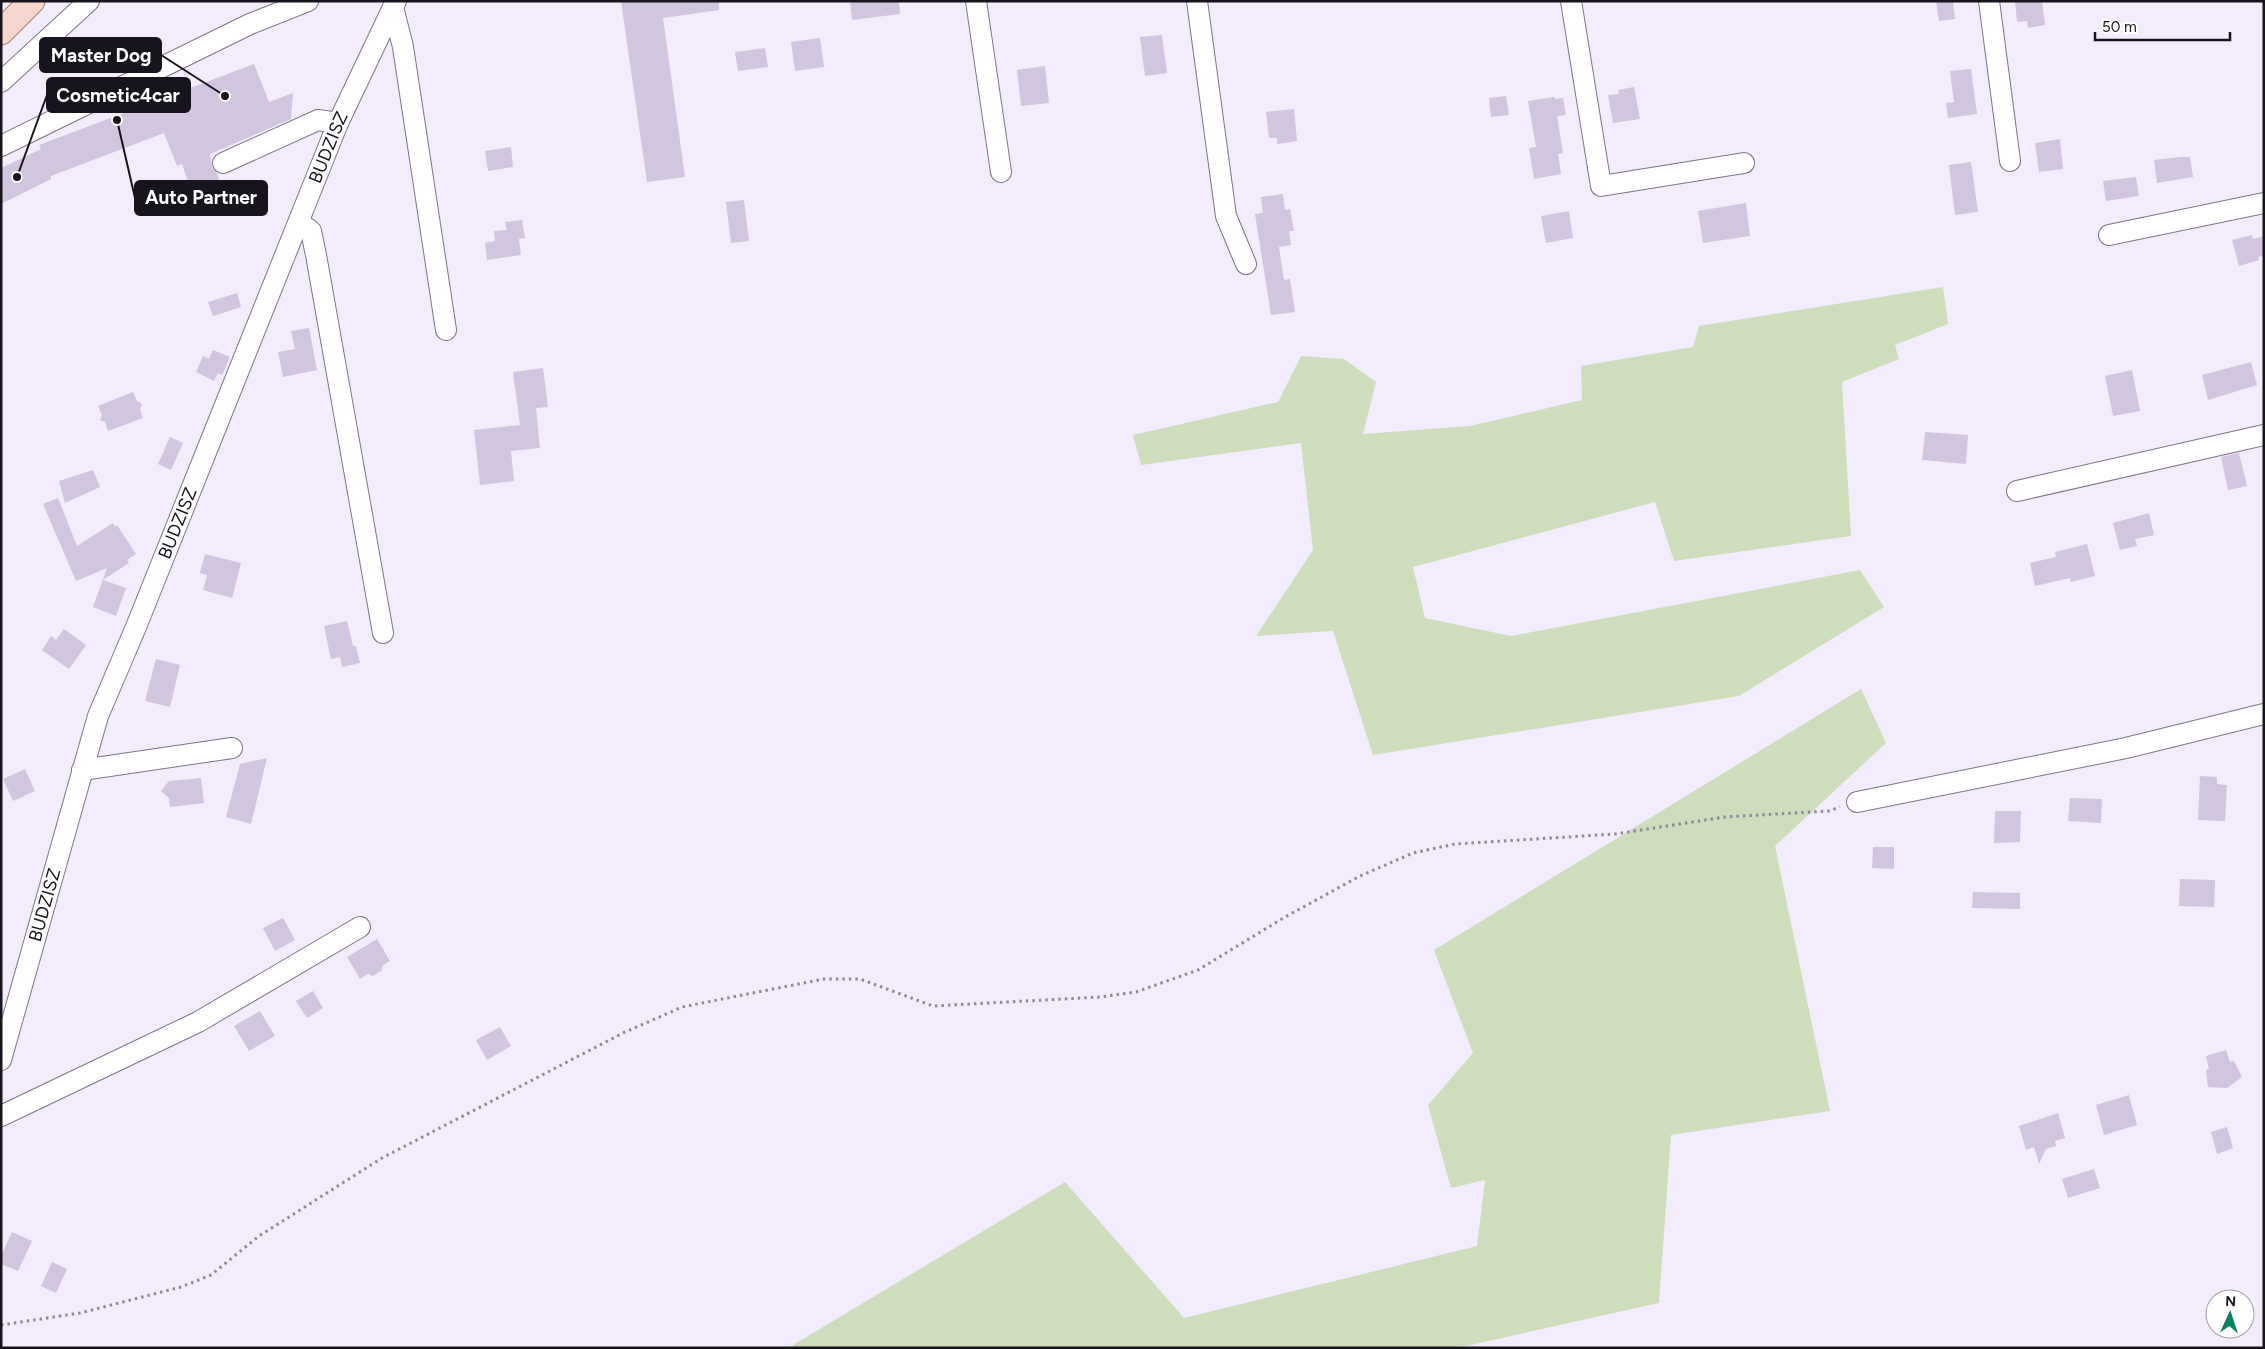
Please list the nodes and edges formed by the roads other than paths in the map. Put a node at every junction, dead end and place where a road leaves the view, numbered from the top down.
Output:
1 (32, 1) edge
2 (89, 1) edge
3 (308, 1) edge
4 (976, 1) edge
5 (1196, 1) edge
6 (1571, 1) edge
7 (1989, 1) edge
8 (395, 4) edge
9 (1, 32) edge
10 (1, 82) edge
11 (338, 123) junction
12 (1, 146) edge
13 (2010, 161) dead end
14 (223, 163) dead end
15 (1744, 163) dead end
16 (1001, 172) dead end
17 (2264, 203) edge
18 (299, 222) junction
19 (2109, 235) dead end
20 (1246, 264) dead end
21 (446, 330) dead end
22 (2264, 435) edge
23 (2017, 491) dead end
24 (383, 634) dead end
25 (2264, 714) edge
26 (232, 748) dead end
27 (82, 770) junction
28 (1857, 802) road end
29 (360, 927) dead end
30 (1, 1060) edge
31 (1, 1116) edge

1 - 9 main road
2 - 10 street
3 - 12 street
4 - 16 street
5 - 20 street
6 - 15 street
7 - 13 street
8 - 11 street, BUDZISZ
8 - 21 street
11 - 14 street
11 - 18 street, BUDZISZ
17 - 19 street
18 - 24 street
18 - 27 street, BUDZISZ
22 - 23 street
25 - 28 street
26 - 27 street
27 - 30 street, BUDZISZ
29 - 31 street

